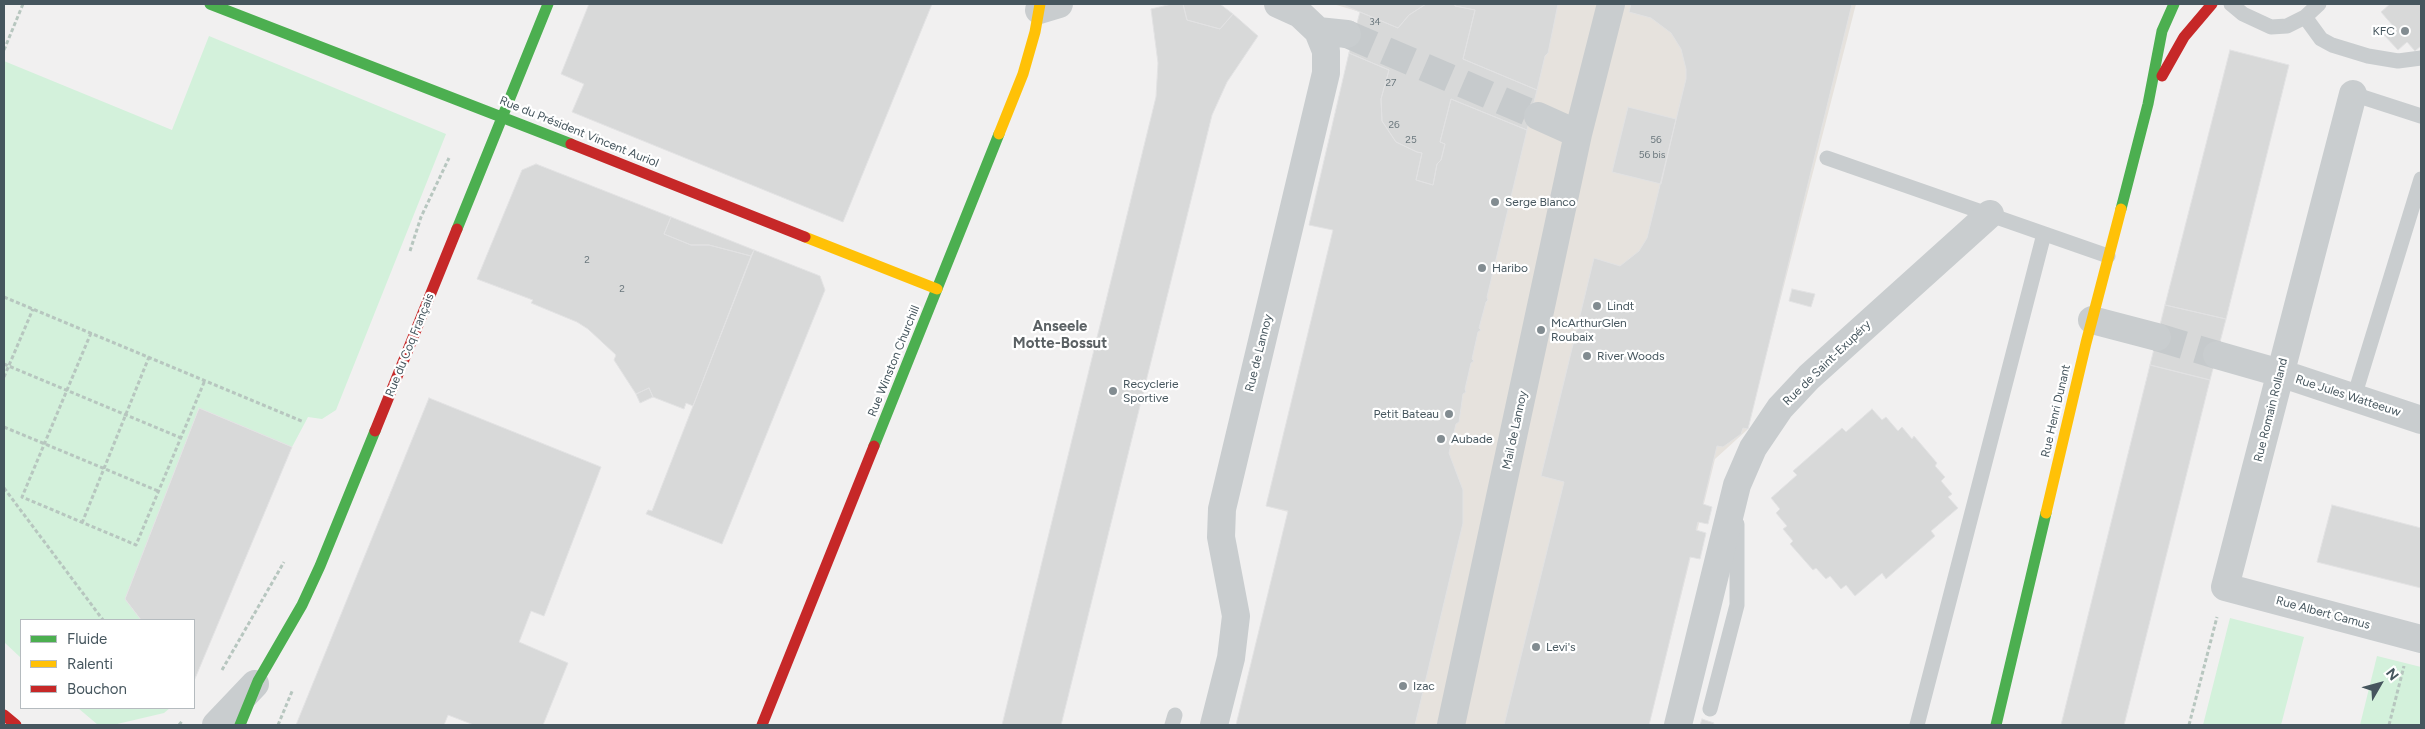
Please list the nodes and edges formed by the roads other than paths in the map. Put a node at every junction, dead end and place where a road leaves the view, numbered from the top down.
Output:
1 (210, 4) edge
2 (548, 4) edge
3 (1278, 4) edge
4 (1611, 4) edge
5 (2174, 4) edge
6 (2212, 4) edge
7 (2231, 4) edge
8 (2319, 4) edge
9 (1046, 6) edge
10 (2305, 17) junction
11 (1318, 31) junction
12 (1347, 34) tunnel mouth
13 (2421, 58) edge
14 (2352, 94) joint
15 (2148, 104) junction
16 (1538, 116) tunnel mouth
17 (2421, 116) edge
18 (503, 117) junction
19 (1578, 134) junction
20 (1827, 158) dead end
21 (2421, 179) edge
22 (1990, 214) junction
23 (2044, 234) junction
24 (2108, 256) junction
25 (937, 290) junction
26 (2092, 320) junction
27 (2157, 337) tunnel mouth
28 (2216, 355) tunnel mouth
29 (2280, 373) junction
30 (2354, 397) junction
31 (2421, 420) edge
32 (1737, 485) junction
33 (2225, 588) joint
34 (2416, 638) edge
35 (258, 681) junction
36 (1710, 709) dead end
37 (4, 715) edge
38 (16, 725) edge
39 (216, 725) edge
40 (240, 725) edge
41 (762, 725) edge
42 (1214, 725) edge
43 (1451, 725) edge
44 (1678, 725) edge
45 (1917, 725) edge
46 (1996, 725) edge

1 - 18 street, Rue du Président Vincent Auriol
2 - 18 street, Rue du Coq Français
3 - 11 street, Rue de Lannoy
4 - 19 street, Mail de Lannoy
5 - 15 street, Rue Henri Dunant
6 - 15 street, Rue Henri Dunant
7 - 10 lane
8 - 10 lane
9 - 25 street, Rue Winston Churchill
10 - 13 lane
11 - 12 street
11 - 42 street, Rue de Lannoy
14 - 17 lane
14 - 29 street, Rue Romain Rolland
15 - 24 street, Rue Henri Dunant
16 - 19 street
18 - 25 street, Rue du Président Vincent Auriol
18 - 35 street, Rue du Coq Français
19 - 43 street, Mail de Lannoy
20 - 22 lane
21 - 30 lane
22 - 23 lane
22 - 32 street, Rue de Saint-Exupéry
23 - 24 lane
23 - 45 lane
24 - 26 street, Rue Henri Dunant
25 - 41 street, Rue Winston Churchill
26 - 27 street
26 - 46 street, Rue Henri Dunant
28 - 29 street, Rue Jules Watteeuw
29 - 30 street, Rue Jules Watteeuw
29 - 33 street, Rue Romain Rolland
30 - 31 street, Rue Jules Watteeuw
32 - 36 lane
32 - 44 street, Rue de Saint-Exupéry
33 - 34 street, Rue Albert Camus
35 - 39 street, Rue du Coq Français
35 - 40 street, Rue du Coq Français
37 - 38 street

